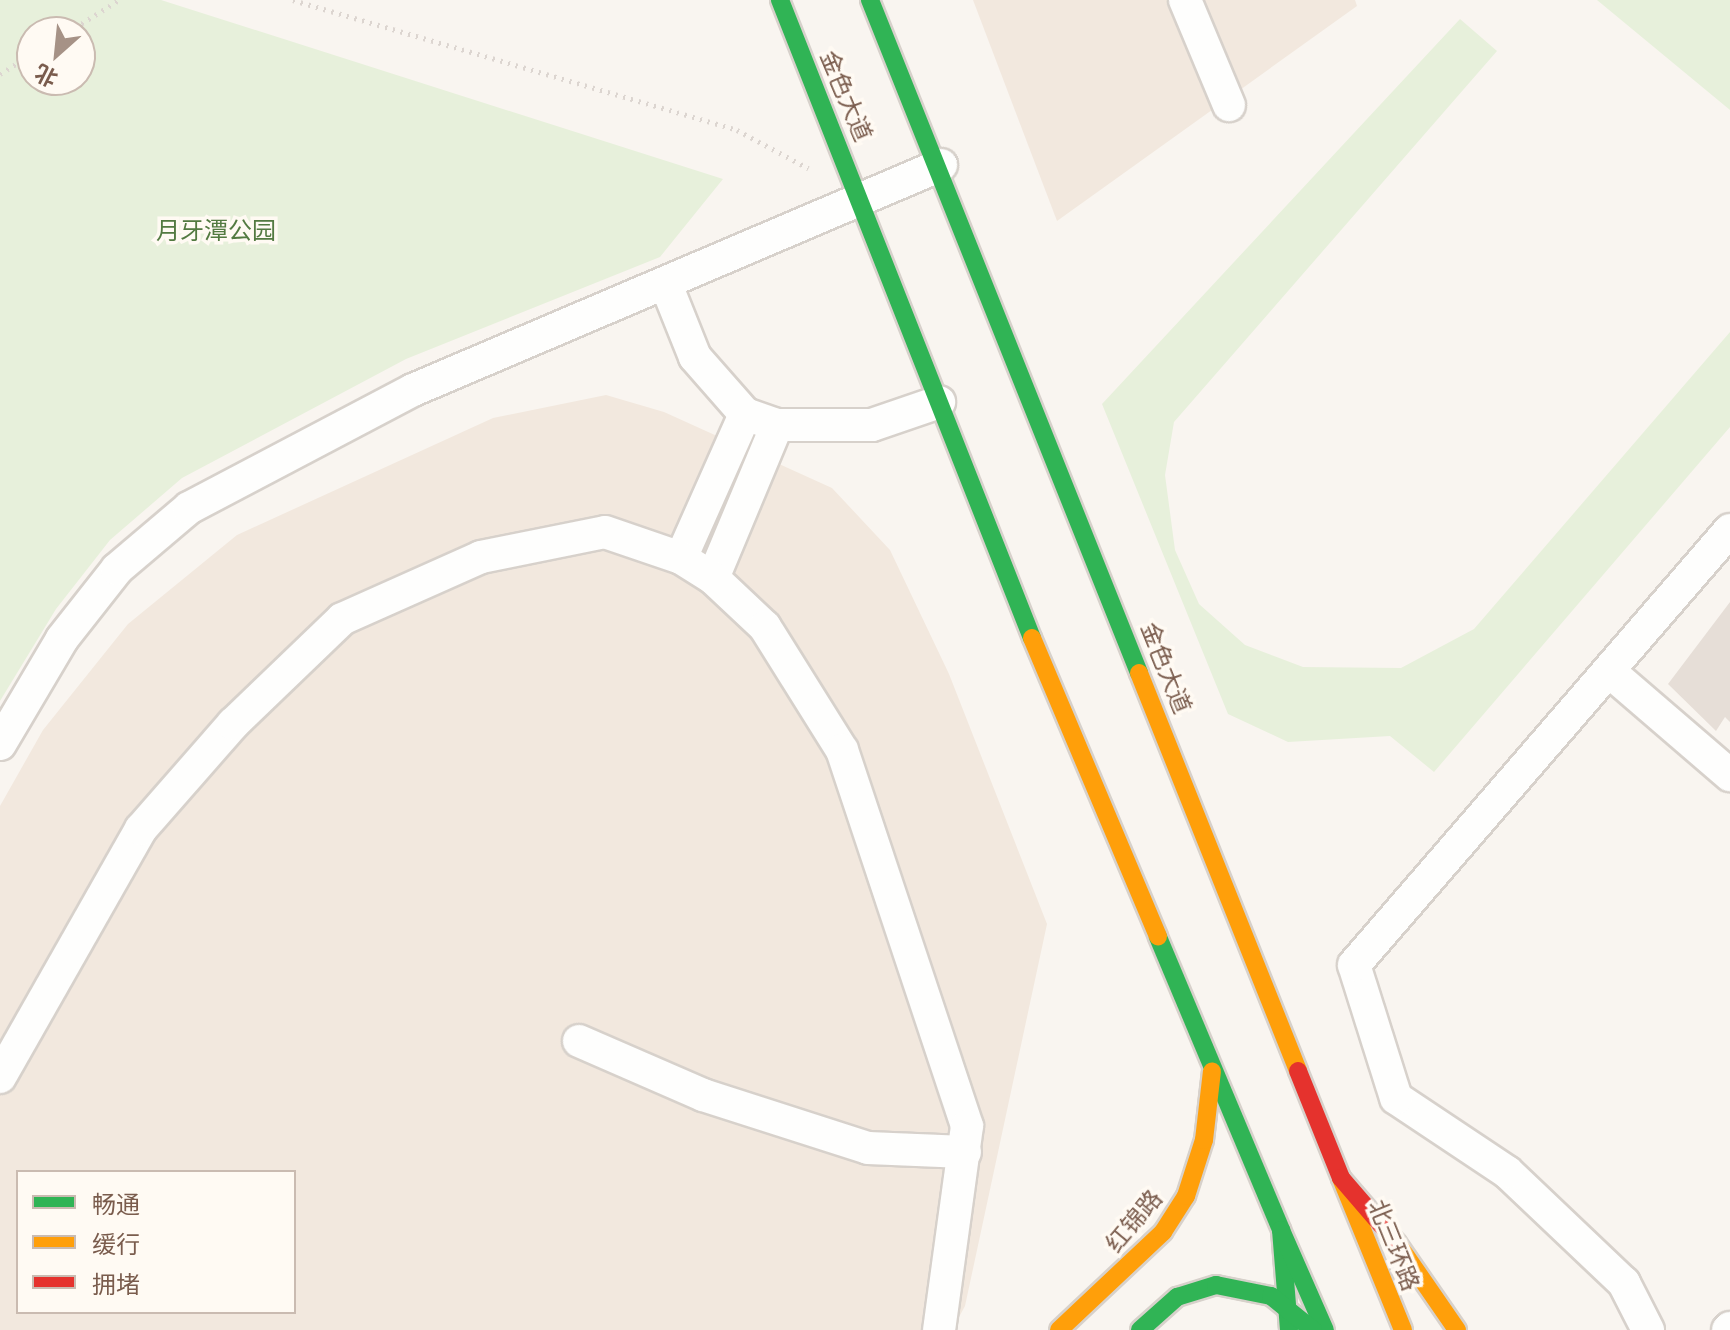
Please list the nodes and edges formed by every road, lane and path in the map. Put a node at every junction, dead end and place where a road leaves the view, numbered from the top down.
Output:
1 (119, 0) edge
2 (293, 0) edge
3 (780, 0) edge
4 (870, 0) edge
5 (1185, 0) edge
6 (94, 16) edge
7 (1229, 105) dead end
8 (941, 165) junction
9 (863, 198) junction
10 (667, 287) junction
11 (939, 402) junction
12 (745, 414) junction
13 (777, 425) junction
14 (1730, 530) edge
15 (681, 558) junction
16 (713, 578) junction
17 (1609, 671) junction
18 (0, 744) edge
19 (1730, 775) edge
20 (579, 1041) dead end
21 (1212, 1071) junction
22 (0, 1077) edge
23 (965, 1152) junction
24 (1341, 1178) junction
25 (1281, 1230) junction
26 (1285, 1305) junction
27 (939, 1330) edge
28 (1059, 1330) edge
29 (1140, 1330) edge
30 (1289, 1330) edge
31 (1313, 1330) edge
32 (1325, 1330) edge
33 (1403, 1330) edge
34 (1457, 1330) edge
35 (1648, 1330) edge

1 - 6 path
2 - 9 path
3 - 9 main road, 金色大道
4 - 8 main road, 金色大道
5 - 7 street
8 - 9 street
8 - 24 main road, 金色大道
9 - 10 street
9 - 11 main road, 金色大道
10 - 12 street
10 - 18 street
11 - 13 street
11 - 21 main road, 金色大道
12 - 13 street
12 - 15 street
13 - 16 street
14 - 17 street
15 - 16 street
15 - 22 street
16 - 23 street
17 - 19 street
17 - 35 street
20 - 23 street
21 - 25 main road, 金色大道
21 - 28 main road, 红锦路
23 - 27 street
24 - 33 main road, 北三环路
24 - 34 main road, 金色大道
25 - 26 main road, 金色大道
25 - 32 main road
26 - 29 main road
26 - 30 main road, 金色大道
26 - 31 main road

